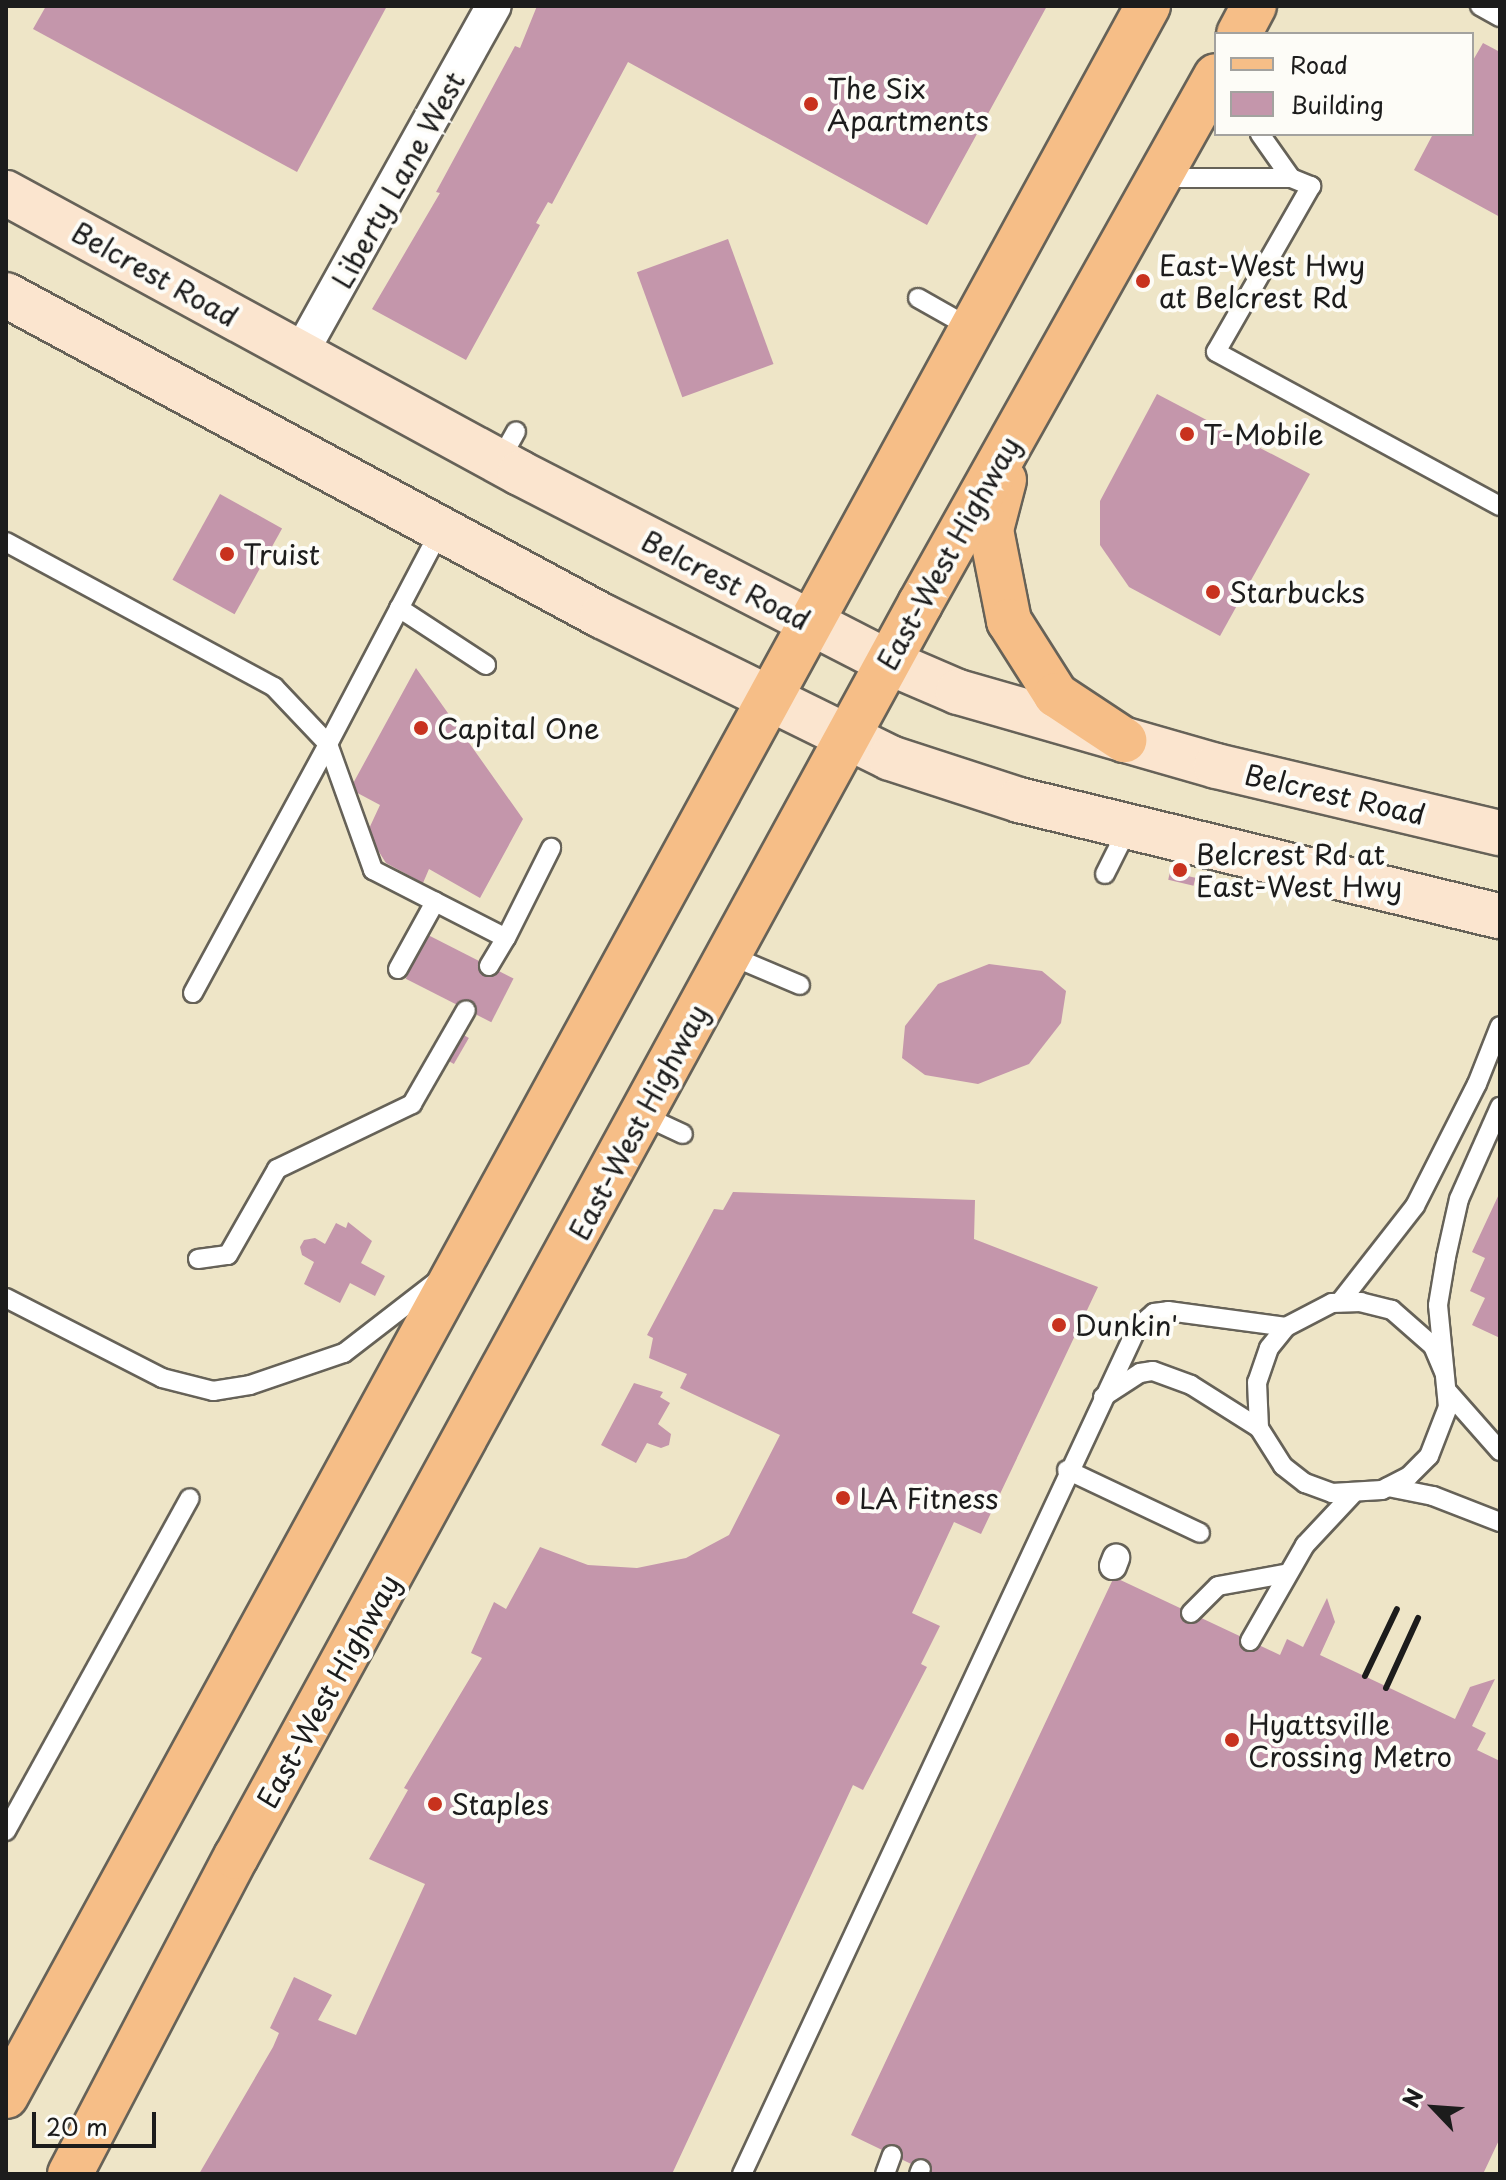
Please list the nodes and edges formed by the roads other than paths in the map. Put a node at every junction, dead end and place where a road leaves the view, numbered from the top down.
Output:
1 (494, 6) edge
2 (1148, 6) edge
3 (1254, 6) edge
4 (1480, 6) edge
5 (1500, 17) edge
6 (1240, 32) edge
7 (1214, 80) edge
8 (1261, 136) edge
9 (1159, 178) junction
10 (1291, 178) junction
11 (6, 193) edge
12 (6, 295) edge
13 (918, 298) dead end
14 (973, 330) junction
15 (300, 354) junction
16 (1017, 429) junction
17 (1500, 506) edge
18 (440, 531) junction
19 (6, 542) edge
20 (399, 608) junction
21 (810, 624) junction
22 (888, 662) junction
23 (486, 665) dead end
24 (768, 700) junction
25 (847, 738) junction
26 (1124, 740) junction
27 (328, 744) junction
28 (1129, 826) junction
29 (1500, 833) edge
30 (551, 848) dead end
31 (1105, 874) dead end
32 (435, 902) junction
33 (1500, 916) edge
34 (506, 938) junction
35 (729, 955) junction
36 (489, 966) dead end
37 (398, 969) dead end
38 (800, 985) dead end
39 (193, 993) dead end
40 (466, 1010) dead end
41 (1500, 1026) edge
42 (1500, 1107) edge
43 (642, 1115) junction
44 (683, 1134) dead end
45 (198, 1259) dead end
46 (461, 1262) junction
47 (6, 1298) edge
48 (1340, 1302) junction
49 (1286, 1327) junction
50 (1444, 1372) junction
51 (1448, 1392) junction
52 (1100, 1398) junction
53 (1259, 1428) junction
54 (1500, 1451) edge
55 (1067, 1470) junction
56 (1388, 1487) junction
57 (1352, 1495) junction
58 (190, 1498) dead end
59 (1500, 1522) edge
60 (1200, 1533) dead end
61 (1285, 1574) junction
62 (1191, 1613) dead end
63 (1250, 1641) dead end
64 (6, 1831) edge
65 (6, 2096) edge
66 (892, 2155) dead end
67 (70, 2174) edge
68 (742, 2174) edge
69 (885, 2174) edge

1 - 15 street, Liberty Lane West
2 - 14 main road
3 - 6 main road
4 - 5 lane
7 - 9 main road, East-West Highway
8 - 10 lane
9 - 10 lane
9 - 16 main road, East-West Highway
10 - 17 lane
11 - 15 main road, Belcrest Road
12 - 18 main road
13 - 14 lane
14 - 21 main road
15 - 21 main road, Belcrest Road
16 - 22 main road, East-West Highway
16 - 26 main road
18 - 20 lane
18 - 24 main road
19 - 27 lane
20 - 23 lane
20 - 27 lane
21 - 22 main road, Belcrest Road
21 - 24 main road
22 - 25 main road, East-West Highway
22 - 26 main road, Belcrest Road
24 - 25 main road
24 - 46 main road
25 - 28 main road
25 - 35 main road, East-West Highway
26 - 29 main road, Belcrest Road
27 - 32 lane
27 - 39 lane
28 - 31 lane
28 - 33 main road
30 - 34 lane
32 - 34 lane
32 - 37 lane
34 - 36 lane
35 - 38 lane
35 - 43 main road, East-West Highway
40 - 45 lane
41 - 48 lane
42 - 50 lane
43 - 44 lane
43 - 67 main road, East-West Highway
46 - 47 lane
46 - 65 main road
48 - 49 lane
48 - 50 lane
49 - 52 lane
49 - 53 lane
50 - 51 lane
51 - 54 lane
51 - 56 lane
52 - 53 lane
52 - 55 lane
53 - 57 lane
55 - 60 lane
55 - 68 lane
56 - 57 lane
56 - 59 lane
57 - 61 lane
58 - 64 lane
61 - 62 lane
61 - 63 lane
66 - 69 lane

